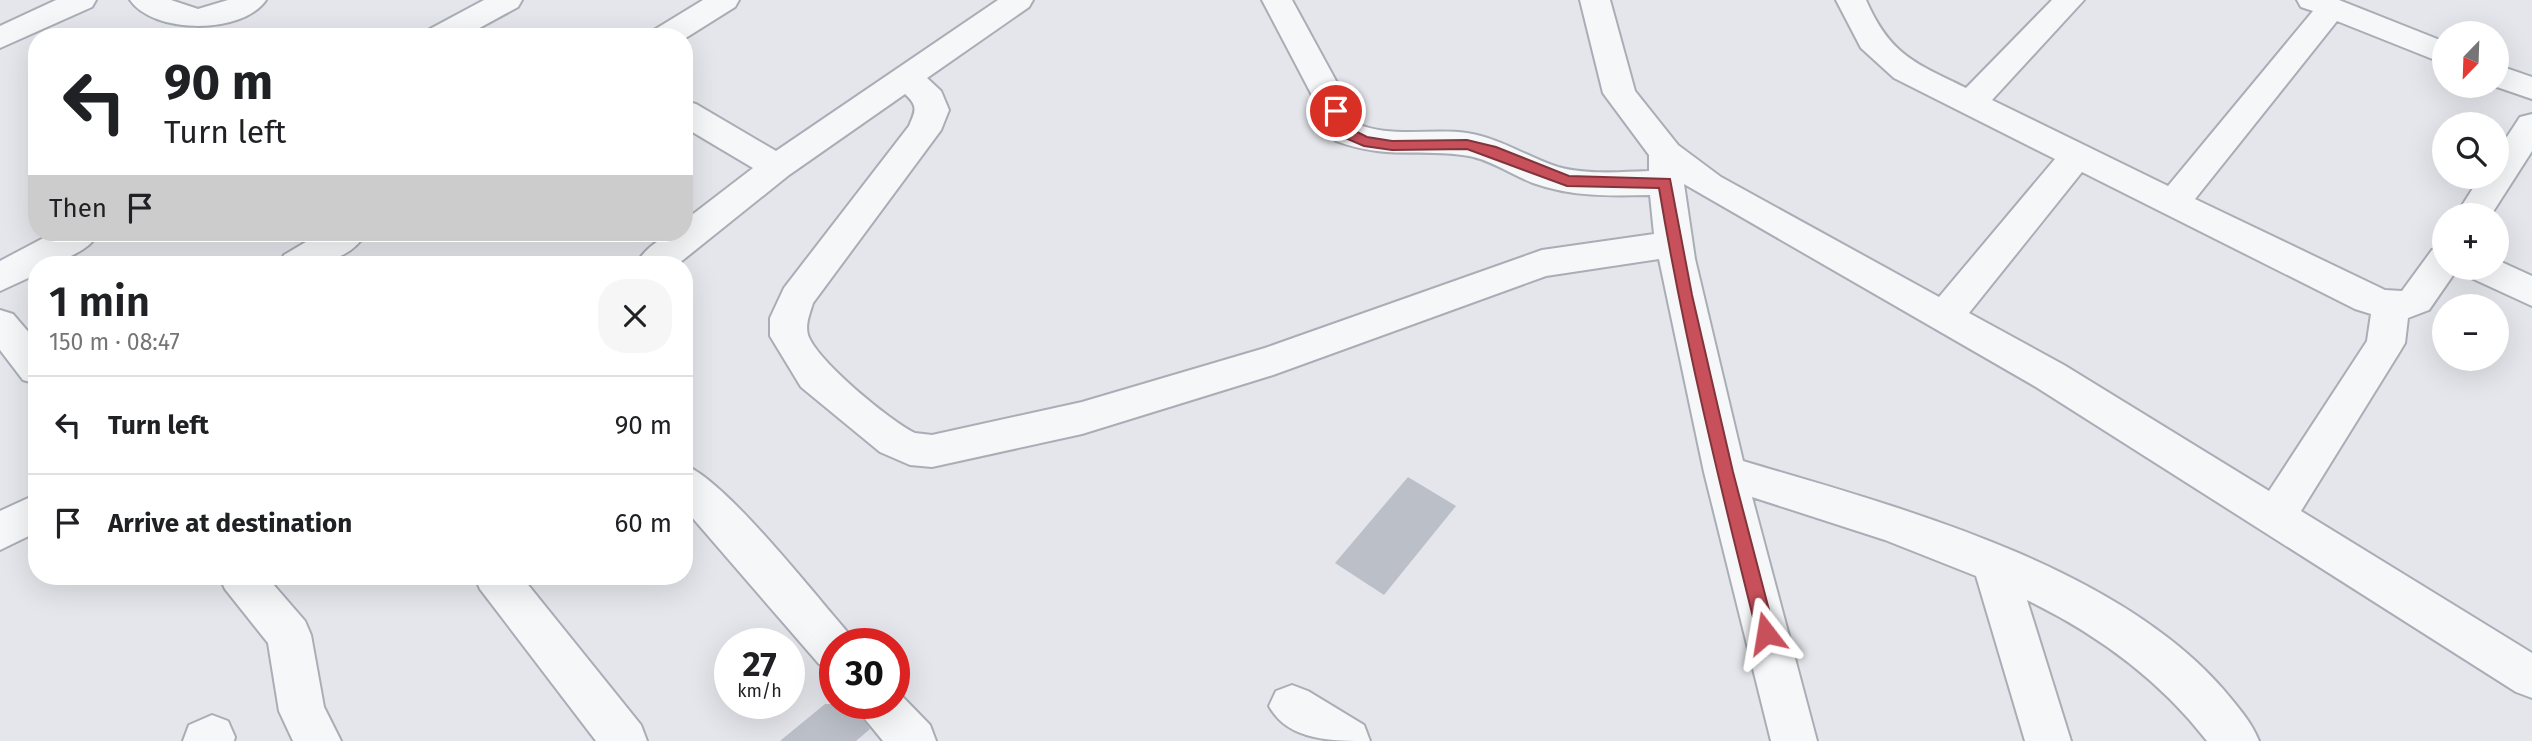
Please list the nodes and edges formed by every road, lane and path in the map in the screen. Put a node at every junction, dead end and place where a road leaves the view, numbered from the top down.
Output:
1 (81, 0) edge
2 (145, 0) edge
3 (251, 0) edge
4 (507, 0) edge
5 (724, 0) edge
6 (1018, 0) edge
7 (1278, 0) edge
8 (1595, 0) edge
9 (1852, 0) edge
10 (2069, 0) edge
11 (2322, 4) edge
12 (456, 28) edge
13 (680, 28) edge
14 (0, 38) edge
15 (2432, 49) edge
16 (906, 77) junction
17 (2510, 80) edge
18 (2532, 89) edge
19 (1969, 104) junction
20 (693, 117) edge
21 (2532, 125) edge
22 (2076, 157) junction
23 (777, 167) junction
24 (1666, 168) junction
25 (2481, 203) edge
26 (2172, 204) junction
27 (693, 233) edge
28 (65, 242) edge
29 (333, 242) edge
30 (682, 242) edge
31 (1674, 244) junction
32 (40, 256) edge
33 (310, 256) edge
34 (664, 256) edge
35 (28, 262) edge
36 (0, 278) edge
37 (2432, 278) edge
38 (2507, 280) edge
39 (2532, 292) edge
40 (2391, 307) junction
41 (1944, 317) junction
42 (0, 324) edge
43 (28, 358) edge
44 (1724, 472) junction
45 (693, 490) edge
46 (28, 516) edge
47 (2276, 516) junction
48 (0, 532) edge
49 (1994, 564) junction
50 (252, 585) edge
51 (502, 585) edge
52 (819, 632) edge
53 (2530, 671) edge
54 (1292, 706) dead end
55 (894, 719) edge
56 (318, 741) edge
57 (624, 741) edge
58 (914, 741) edge
59 (1347, 741) edge
60 (1794, 741) edge
61 (2048, 741) edge
62 (2236, 741) edge

1 - 14 street
2 - 3 street
4 - 12 street
5 - 13 street
6 - 16 street
7 - 24 street
8 - 24 street
9 - 19 street
10 - 19 street
11 - 15 street
11 - 26 street
16 - 23 street
16 - 31 street
17 - 18 street
19 - 22 street
20 - 23 street
21 - 25 street
22 - 26 street
22 - 41 street
23 - 27 street
24 - 31 street
24 - 41 street
26 - 40 street
28 - 32 street
29 - 33 street
30 - 34 street
31 - 44 street
35 - 36 street
37 - 40 street
38 - 39 street
40 - 47 street
41 - 47 street
42 - 43 street
44 - 49 street
44 - 60 street
45 - 52 street
46 - 48 street
47 - 53 street
49 - 61 street
49 - 62 street
50 - 56 street
51 - 57 street
54 - 59 street
55 - 58 street

